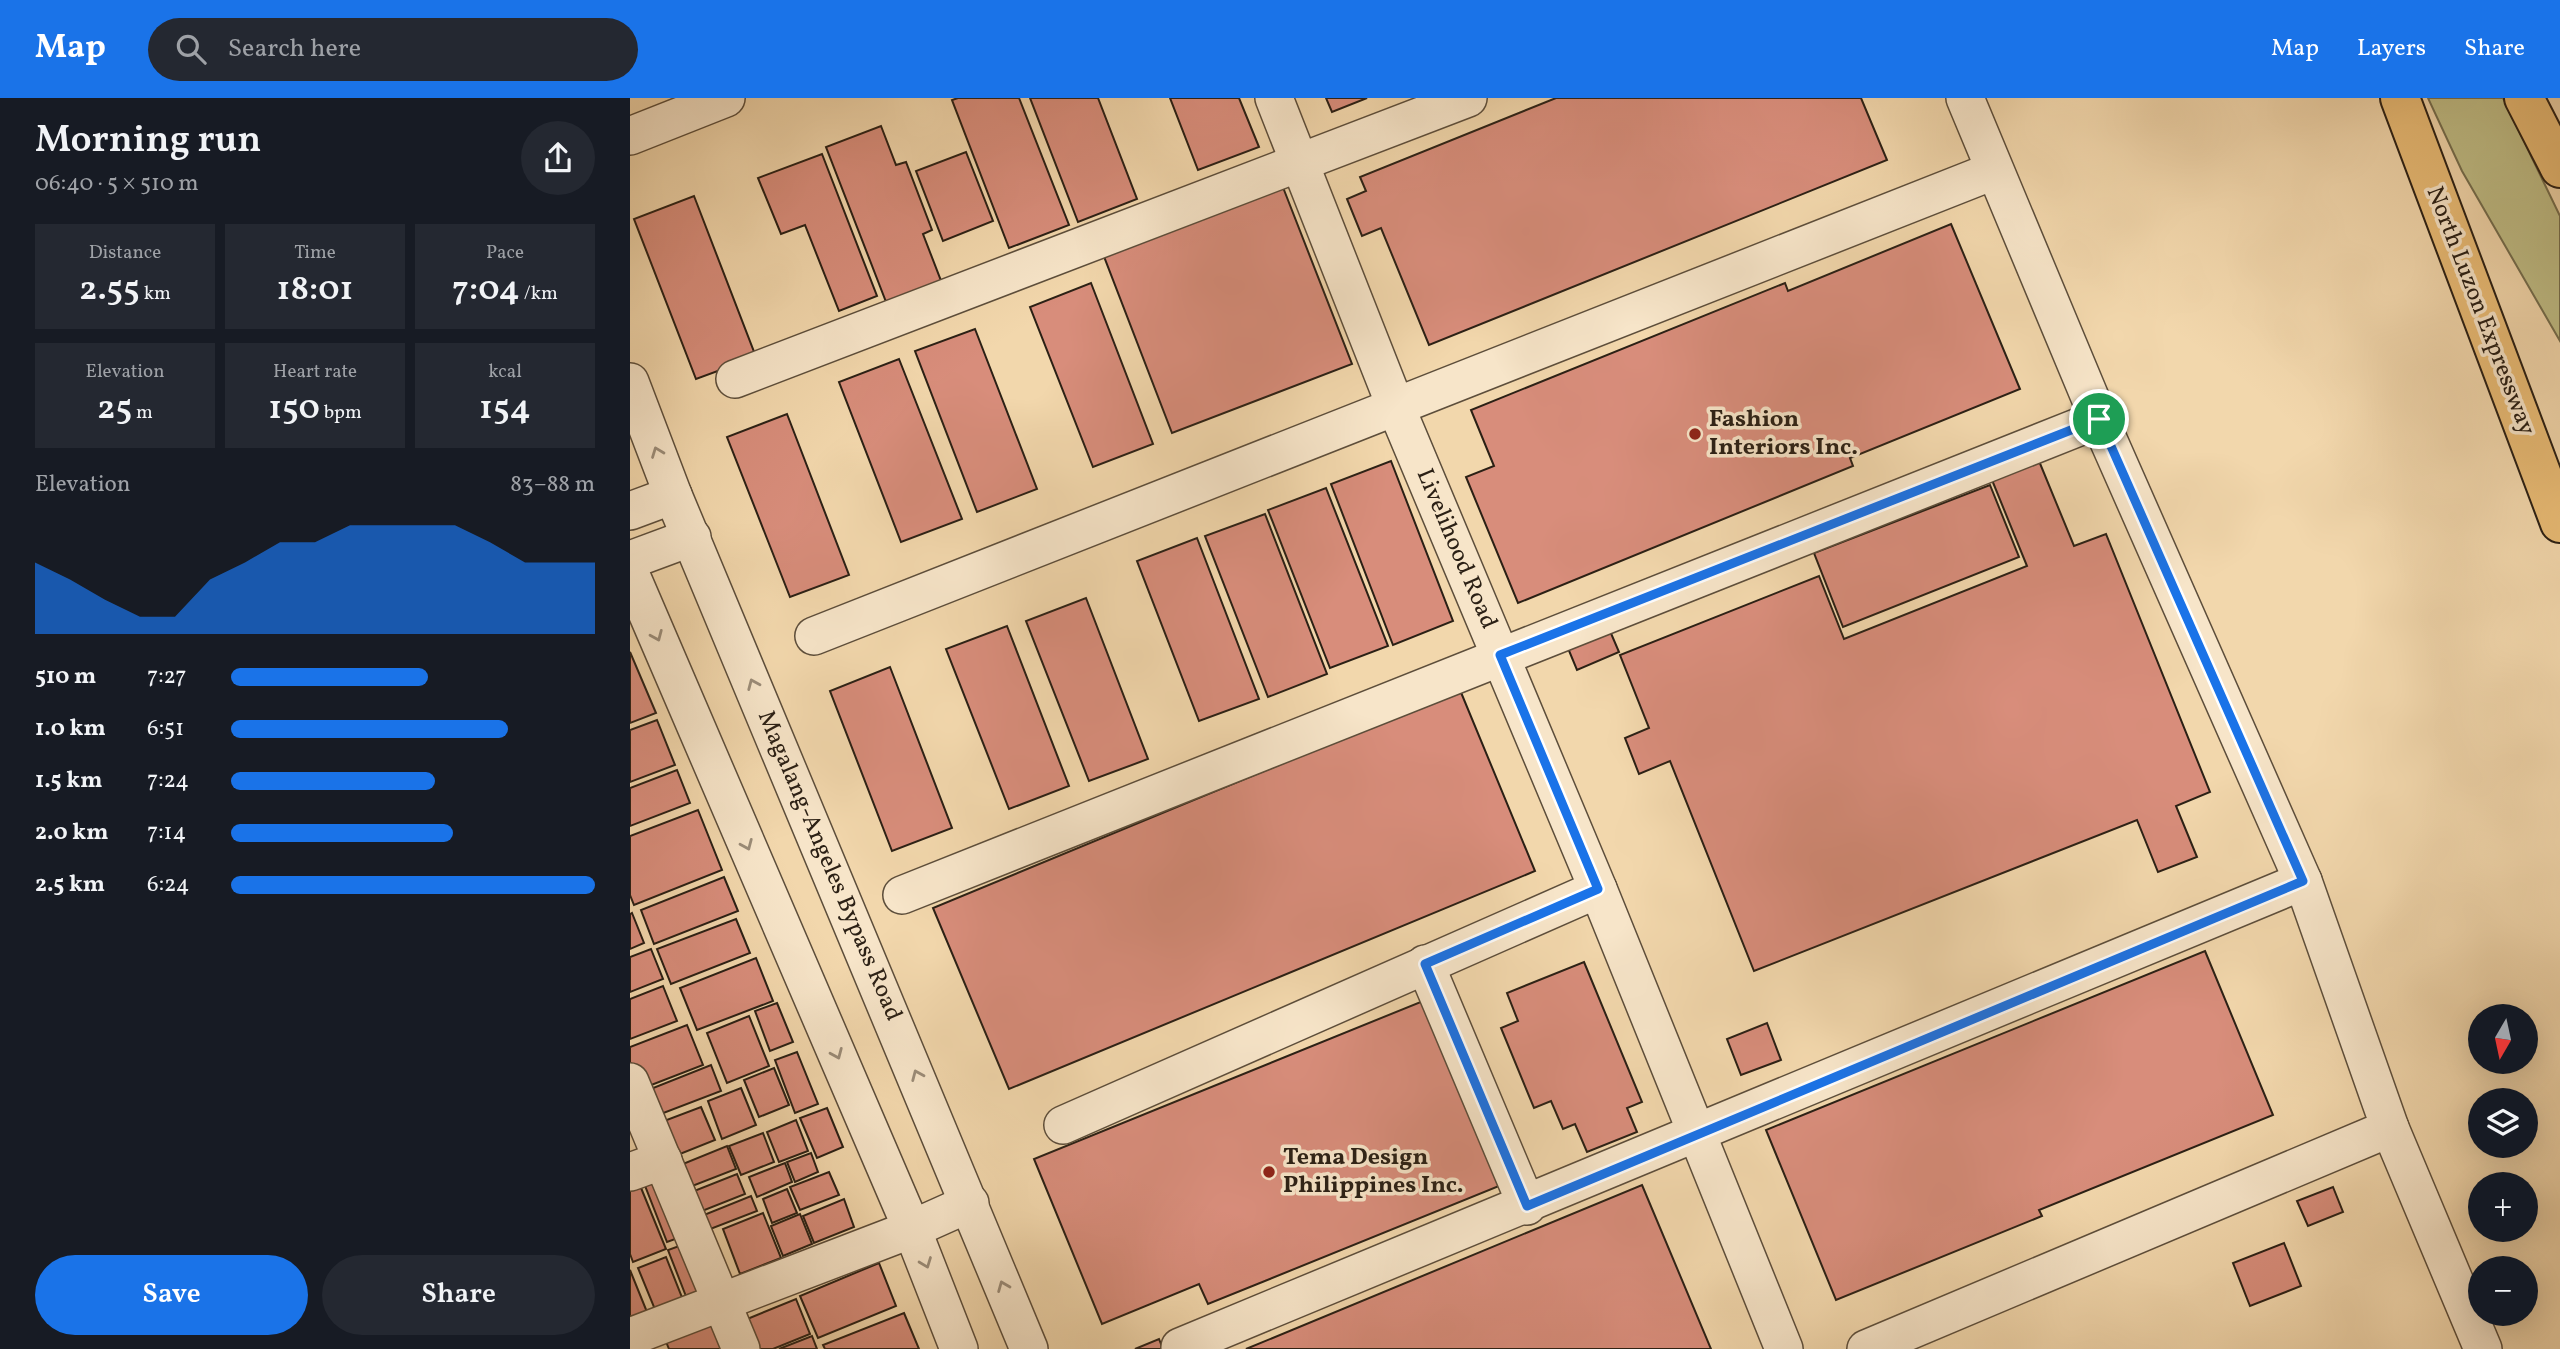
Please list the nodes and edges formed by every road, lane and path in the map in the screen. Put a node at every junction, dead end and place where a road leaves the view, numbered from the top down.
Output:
1 (726, 98) edge
2 (1274, 98) edge
3 (1468, 98) edge
4 (1965, 98) edge
5 (2400, 98) edge
6 (2524, 98) edge
7 (630, 136) edge
8 (1301, 162) junction
9 (2560, 168) edge
10 (1993, 171) junction
11 (734, 379) dead end
12 (630, 382) edge
13 (1395, 405) junction
14 (2099, 419) junction
15 (673, 495) junction
16 (630, 511) edge
17 (2560, 523) edge
18 (692, 537) junction
19 (630, 560) edge
20 (630, 573) edge
21 (814, 636) dead end
22 (1500, 655) junction
23 (2303, 881) junction
24 (1598, 889) junction
25 (902, 895) dead end
26 (1425, 964) junction
27 (630, 1082) edge
28 (1063, 1125) dead end
29 (2390, 1128) junction
30 (1698, 1134) junction
31 (646, 1166) edge
32 (970, 1203) junction
33 (1527, 1206) junction
34 (912, 1229) junction
35 (722, 1303) junction
36 (630, 1337) edge
37 (1180, 1348) edge
38 (741, 1349) edge
39 (959, 1349) edge
40 (1029, 1349) edge
41 (1784, 1349) edge
42 (1866, 1349) edge
43 (2483, 1349) edge

1 - 7 street
2 - 8 street, Livelihood Road
3 - 8 street
4 - 10 street
5 - 17 highway, North Luzon Expressway
6 - 9 highway
8 - 11 street
8 - 13 street, Livelihood Road
10 - 13 street
10 - 14 street
15 -> 12 street, Magalang-Angeles Bypass Road
13 - 21 street
13 - 22 street, Livelihood Road
14 - 22 street
14 - 23 street
15 - 16 street
15 - 18 street, Magalang-Angeles Bypass Road
18 - 19 street
32 -> 18 street, Magalang-Angeles Bypass Road
20 -> 34 street
22 - 24 street, Livelihood Road
22 - 25 street
23 - 29 street
23 - 30 street
24 - 26 street
24 - 30 street, Livelihood Road
26 - 28 street
26 - 33 street
27 - 31 street
29 - 42 street
29 - 43 street
30 - 33 street
30 - 41 street, Livelihood Road
31 - 35 street
32 - 34 street
40 -> 32 street, Magalang-Angeles Bypass Road
33 - 37 street
34 - 35 street
34 -> 39 street
35 - 36 street
35 - 38 street

